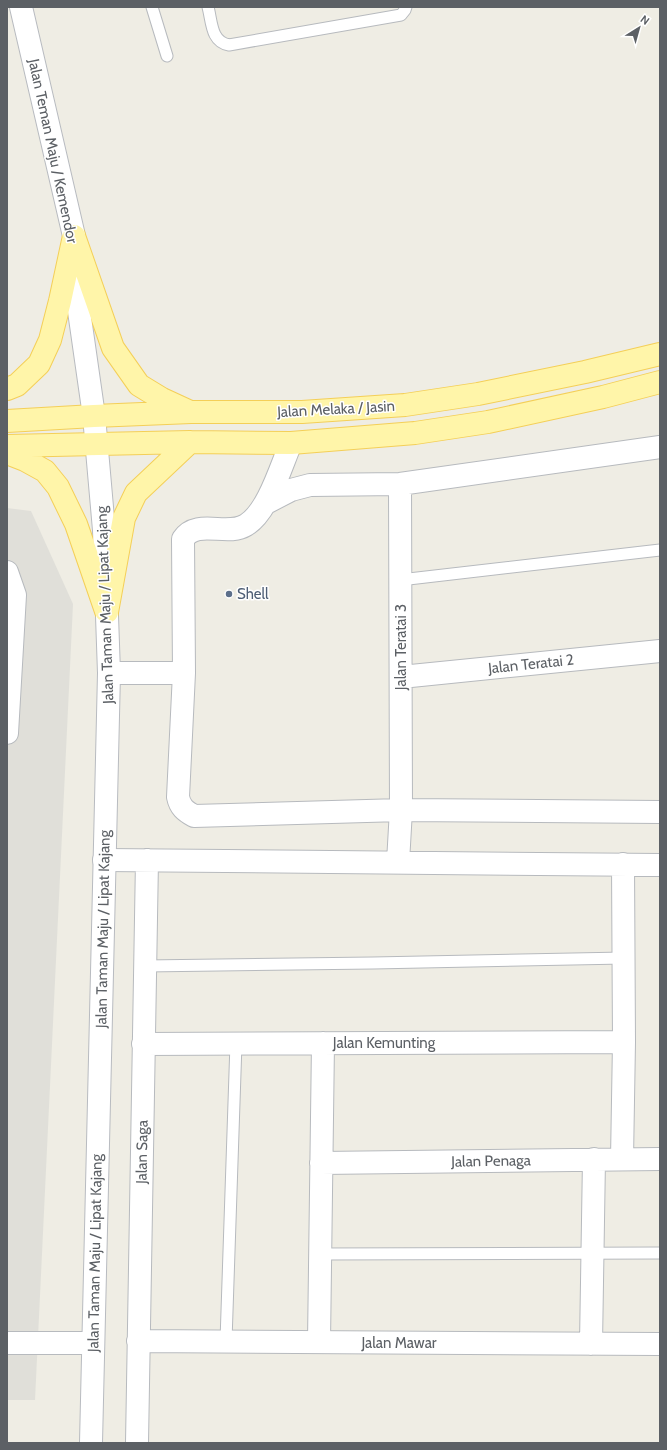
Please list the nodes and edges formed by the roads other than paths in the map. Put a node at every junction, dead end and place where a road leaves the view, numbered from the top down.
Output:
1 (21, 7) edge
2 (152, 7) edge
3 (208, 7) edge
4 (406, 7) edge
5 (167, 56) dead end
6 (74, 236) junction
7 (660, 354) edge
8 (660, 382) edge
9 (7, 390) edge
10 (191, 412) junction
11 (94, 416) junction
12 (7, 421) edge
13 (190, 442) junction
14 (97, 443) junction
15 (291, 443) junction
16 (7, 446) edge
17 (660, 447) edge
18 (7, 453) edge
19 (400, 484) junction
20 (266, 503) junction
21 (660, 550) edge
22 (7, 572) edge
23 (400, 580) junction
24 (107, 612) junction
25 (660, 650) edge
26 (109, 673) junction
27 (184, 673) junction
28 (401, 677) junction
29 (7, 733) edge
30 (401, 810) junction
31 (660, 812) edge
32 (104, 860) junction
33 (147, 860) junction
34 (398, 862) junction
35 (623, 864) junction
36 (660, 865) edge
37 (624, 958) junction
38 (145, 966) junction
39 (624, 1042) junction
40 (236, 1043) junction
41 (323, 1043) junction
42 (144, 1044) junction
43 (660, 1158) edge
44 (594, 1159) junction
45 (622, 1159) junction
46 (321, 1163) junction
47 (593, 1253) junction
48 (660, 1253) edge
49 (320, 1254) junction
50 (138, 1341) junction
51 (226, 1341) junction
52 (319, 1342) junction
53 (7, 1343) edge
54 (93, 1343) junction
55 (592, 1344) junction
56 (660, 1344) edge
57 (91, 1443) edge
58 (137, 1443) edge

1 - 6 street, Jalan Teman Maju / Kemendor
2 - 5 lane
3 - 4 lane
6 - 9 main road
6 - 10 main road
6 - 11 street, Jalan Teman Maju / Kemendor
7 - 10 main road, Jalan Melaka / Jasin
8 - 15 main road, Jalan Melaka / Jasin
10 - 11 main road, Jalan Melaka / Jasin
11 - 12 main road, Jalan Melaka / Jasin
11 - 14 street, Jalan Taman Maju / Lipat Kajang
13 - 14 main road
13 - 15 main road, Jalan Melaka / Jasin
13 - 24 main road
14 - 16 main road
14 - 24 street, Jalan Taman Maju / Lipat Kajang
15 - 20 street
17 - 19 street
18 - 24 main road
19 - 20 street
19 - 23 street, Jalan Teratai 3
20 - 27 street
21 - 23 lane
22 - 29 street
23 - 28 street, Jalan Teratai 3
24 - 26 street, Jalan Taman Maju / Lipat Kajang
25 - 28 street, Jalan Teratai 2
26 - 27 street
26 - 32 street, Jalan Taman Maju / Lipat Kajang
27 - 30 street
28 - 30 street, Jalan Teratai 3
30 - 31 street
30 - 34 street, Jalan Teratai 3
32 - 33 street
32 - 54 street, Jalan Taman Maju / Lipat Kajang
33 - 34 street
33 - 38 street, Jalan Saga
34 - 35 street
35 - 36 street
35 - 37 street
37 - 38 lane
37 - 39 street
38 - 42 street, Jalan Saga
39 - 41 street, Jalan Kemunting
39 - 45 street
40 - 41 street, Jalan Kemunting
40 - 42 street, Jalan Kemunting
40 - 51 lane
41 - 46 street
42 - 50 street, Jalan Saga
43 - 45 street, Jalan Penaga
44 - 45 street, Jalan Penaga
44 - 46 street, Jalan Penaga
44 - 47 street
46 - 49 street
47 - 48 lane
47 - 49 lane
47 - 55 street
49 - 52 street
50 - 51 street, Jalan Mawar
50 - 58 street, Jalan Saga
51 - 52 street, Jalan Mawar
52 - 55 street, Jalan Mawar
53 - 54 street
54 - 57 street, Jalan Taman Maju / Lipat Kajang
55 - 56 street, Jalan Mawar

